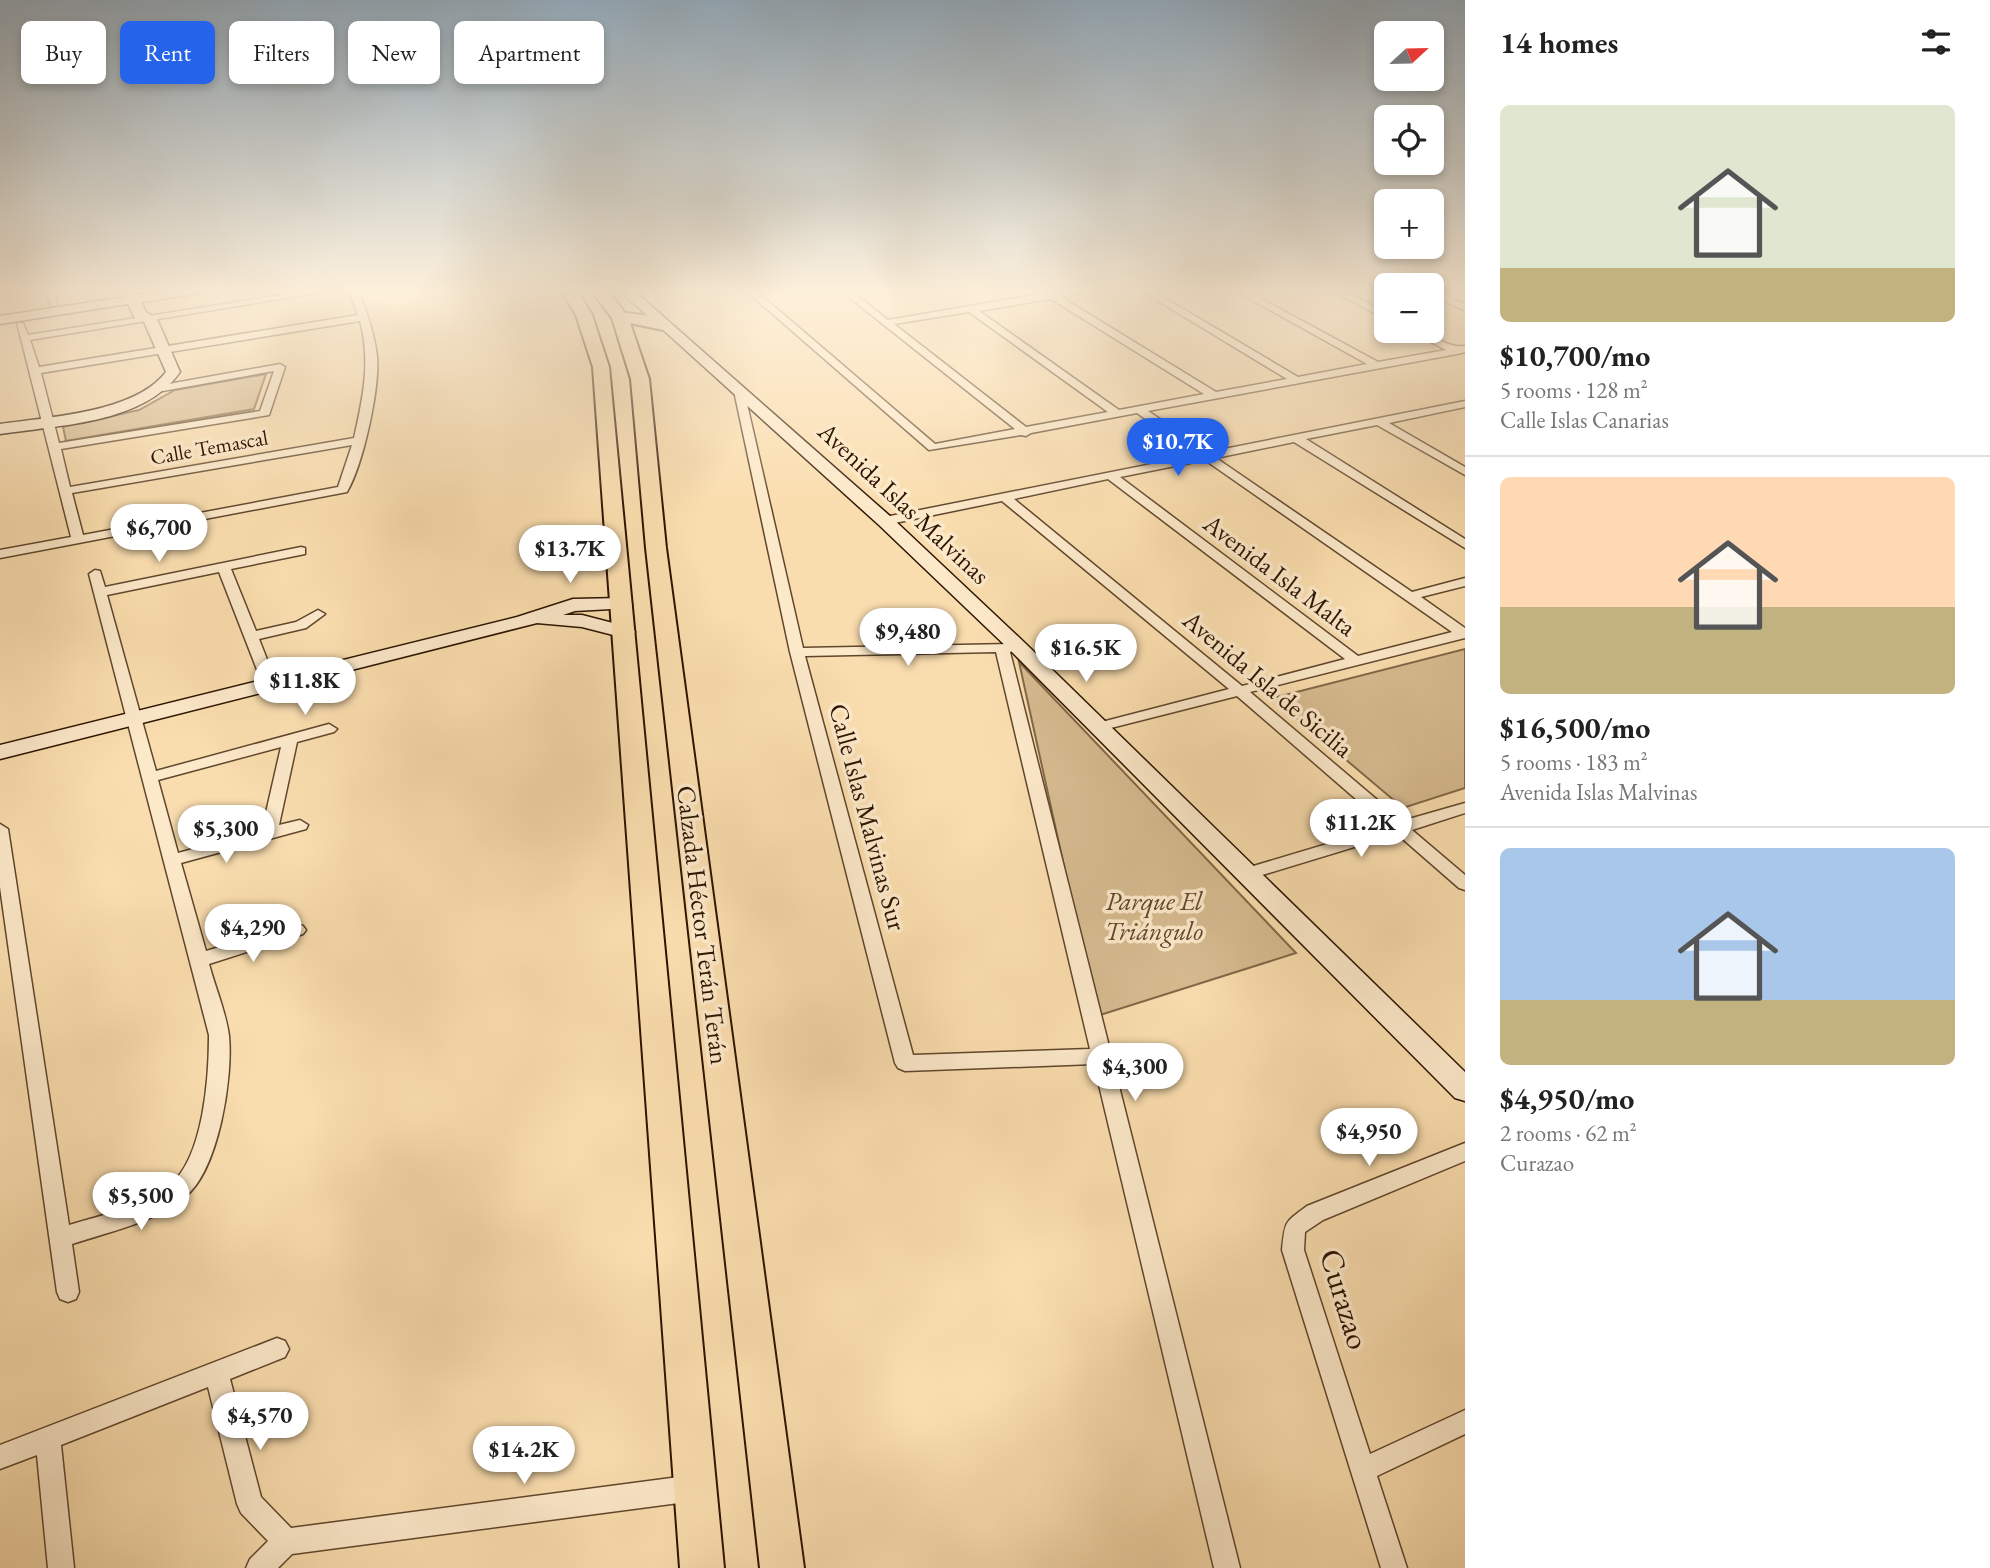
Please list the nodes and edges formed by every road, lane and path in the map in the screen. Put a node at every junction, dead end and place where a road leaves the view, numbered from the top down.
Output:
1 (33, 363) edge
2 (82, 363) edge
3 (170, 363) edge
4 (372, 363) edge
5 (600, 363) edge
6 (636, 363) edge
7 (707, 363) edge
8 (834, 363) edge
9 (936, 363) edge
10 (1047, 363) edge
11 (1161, 363) edge
12 (1268, 363) edge
13 (1373, 363) edge
14 (1395, 363) edge
15 (1378, 366) junction
16 (35, 371) junction
17 (1298, 381) junction
18 (163, 388) junction
19 (739, 391) junction
20 (1216, 397) junction
21 (1462, 406) edge
22 (1141, 411) junction
23 (1119, 415) junction
24 (47, 421) junction
25 (1378, 421) junction
26 (0, 429) edge
27 (1026, 433) junction
28 (1296, 438) junction
29 (358, 441) junction
30 (54, 447) junction
31 (1206, 456) junction
32 (1465, 472) edge
33 (1110, 475) junction
34 (611, 487) junction
35 (66, 491) junction
36 (1005, 497) junction
37 (885, 521) junction
38 (78, 540) junction
39 (1465, 544) edge
40 (656, 548) junction
41 (301, 551) dead end
42 (0, 554) edge
43 (224, 568) junction
44 (95, 574) dead end
45 (1465, 582) edge
46 (101, 593) junction
47 (1412, 596) junction
48 (318, 614) dead end
49 (623, 618) junction
50 (524, 621) junction
51 (1464, 633) edge
52 (252, 636) junction
53 (1010, 648) junction
54 (797, 652) junction
55 (1356, 661) junction
56 (673, 683) junction
57 (270, 685) junction
58 (1240, 691) junction
59 (135, 720) junction
60 (1099, 727) junction
61 (329, 729) dead end
62 (290, 739) junction
63 (0, 752) edge
64 (150, 777) junction
65 (1465, 808) edge
66 (300, 825) dead end
67 (1400, 828) junction
68 (0, 829) edge
69 (269, 834) junction
70 (172, 860) junction
71 (1246, 874) junction
72 (1465, 884) edge
73 (297, 930) dead end
74 (199, 960) junction
75 (1102, 1056) junction
76 (1465, 1090) edge
77 (1465, 1152) edge
78 (60, 1238) junction
79 (68, 1292) dead end
80 (277, 1349) dead end
81 (216, 1372) junction
82 (1465, 1422) edge
83 (48, 1437) junction
84 (0, 1457) edge
85 (1363, 1470) junction
86 (695, 1488) junction
87 (285, 1542) junction
88 (61, 1568) edge
89 (260, 1568) edge
90 (702, 1568) edge
91 (782, 1568) edge
92 (1227, 1568) edge
93 (1394, 1568) edge

1 - 16 street
2 - 16 street
3 - 18 street
4 - 29 street
5 - 34 main road, Calzada Héctor Terán Terán
6 - 40 main road, Calzada Héctor Terán Terán
7 - 19 street, Avenida Islas Malvinas
8 - 27 street
9 - 27 street
10 - 23 street
11 - 20 street
12 - 17 street
13 - 15 street
14 - 15 street
15 - 17 street
16 - 24 street
17 - 20 street
18 - 24 street
18 - 30 street
19 - 37 street, Avenida Islas Malvinas
19 - 54 street, Calle Islas Malvinas Sur
20 - 22 street
21 - 25 street
22 - 23 street
22 - 31 street
23 - 27 street
24 - 26 street
24 - 30 street
25 - 28 street
25 - 32 street
28 - 31 street
28 - 39 street
29 - 35 street, Calle Temascal
29 - 38 street
30 - 35 street
31 - 33 street
31 - 47 street
33 - 36 street
33 - 55 street, Avenida Isla Malta
34 - 40 main road
34 - 49 main road, Calzada Héctor Terán Terán
35 - 38 street
36 - 37 street
36 - 58 street, Avenida Isla de Sicilia
37 - 53 street, Avenida Islas Malvinas
38 - 42 street
40 - 56 main road, Calzada Héctor Terán Terán
41 - 43 street
43 - 46 street
43 - 52 street
44 - 46 street
45 - 47 street
46 - 59 street
47 - 51 street
48 - 52 street
49 - 50 street
49 - 50 street
49 - 56 main road
49 - 86 main road, Calzada Héctor Terán Terán
50 - 57 street
51 - 55 street
52 - 57 street
53 - 54 street
53 - 60 street, Avenida Islas Malvinas
53 - 75 street
54 - 75 street, Calle Islas Malvinas Sur
55 - 58 street
56 - 91 main road, Calzada Héctor Terán Terán
57 - 59 street
58 - 60 street
58 - 67 street, Avenida Isla de Sicilia
59 - 63 street
59 - 64 street
60 - 71 street, Avenida Islas Malvinas
61 - 62 street
62 - 64 street
62 - 69 street
64 - 70 street
65 - 67 street
66 - 69 street
67 - 71 street
67 - 72 street, Avenida Isla de Sicilia
68 - 78 street
69 - 70 street
70 - 74 street
71 - 76 street, Avenida Islas Malvinas
73 - 74 street
74 - 78 street
75 - 92 street
77 - 85 street, Curazao
78 - 79 street
80 - 81 street
81 - 83 street
81 - 87 street
82 - 85 street
83 - 84 street
83 - 88 street
85 - 93 street, Curazao
86 - 87 street
86 - 90 main road, Calzada Héctor Terán Terán
87 - 89 street

